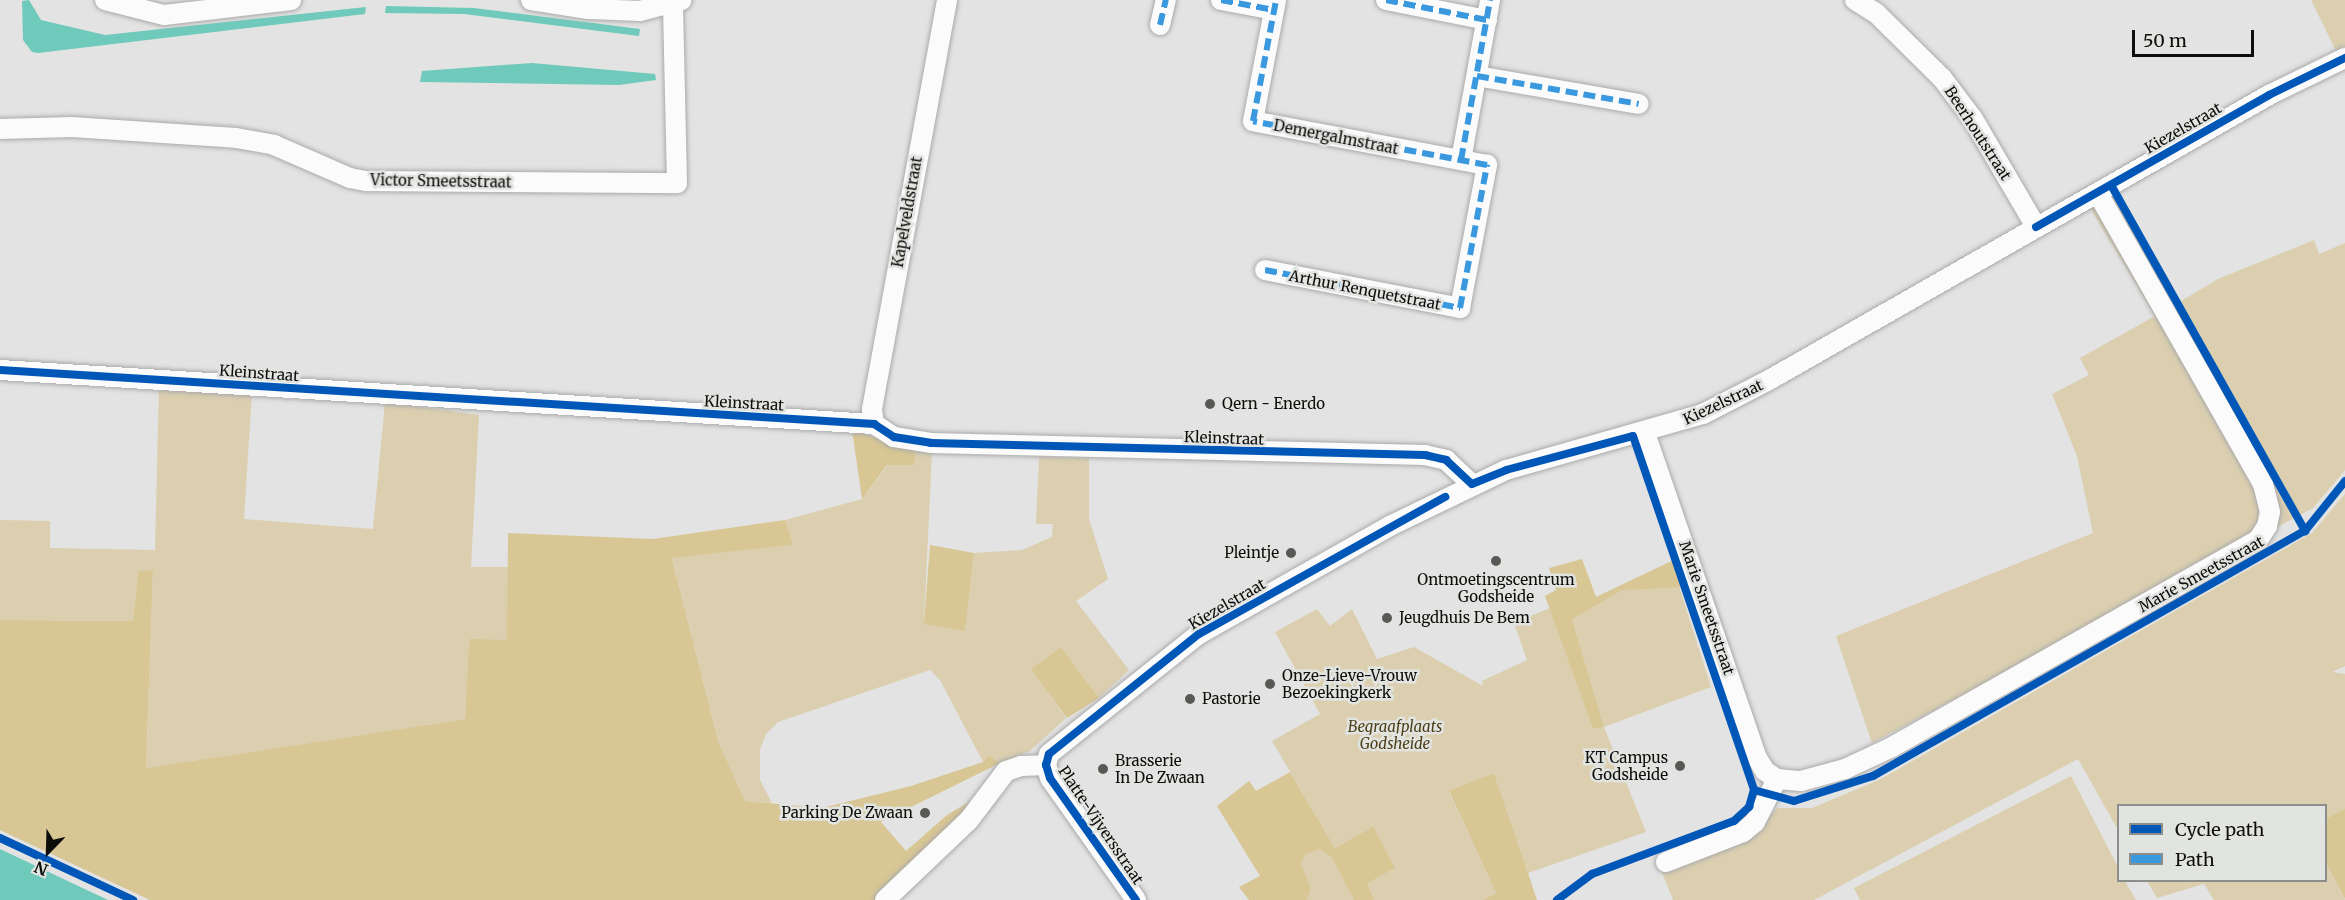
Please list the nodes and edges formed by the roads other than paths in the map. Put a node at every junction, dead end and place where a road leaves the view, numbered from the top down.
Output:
1 (105, 0) edge
2 (291, 0) edge
3 (531, 0) edge
4 (947, 0) edge
5 (1166, 0) edge
6 (1221, 0) edge
7 (1386, 0) edge
8 (1490, 0) edge
9 (1856, 0) edge
10 (678, 2) edge
11 (1275, 5) edge
12 (1487, 20) junction
13 (1160, 26) dead end
14 (2345, 58) edge
15 (1477, 76) junction
16 (1638, 104) dead end
17 (0, 129) edge
18 (1461, 160) junction
19 (2098, 193) junction
20 (2036, 227) junction
21 (1265, 270) dead end
22 (0, 370) edge
23 (874, 424) junction
24 (1645, 433) junction
25 (1472, 484) junction
26 (1046, 765) junction
27 (1777, 779) junction
28 (1666, 862) dead end
29 (885, 900) edge
30 (1136, 900) edge

1 - 2 street
3 - 10 street, Victor Smeetsstraat
4 - 23 street, Kapelveldstraat
5 - 13 street
6 - 11 street, Demergalmstraat
7 - 12 street
8 - 12 street
9 - 20 street, Beerhoutstraat
10 - 17 street, Victor Smeetsstraat
11 - 18 street, Demergalmstraat
12 - 15 street
14 - 19 street, Kiezelstraat
15 - 16 street
15 - 18 street
18 - 21 street, Arthur Renquetstraat
19 - 20 street, Kiezelstraat
19 - 27 street, Marie Smeetsstraat
20 - 24 street, Kiezelstraat
22 - 23 street, Kleinstraat
23 - 25 street, Kleinstraat
24 - 25 street, Kiezelstraat
24 - 27 street, Marie Smeetsstraat
25 - 26 street, Kiezelstraat
26 - 29 street
26 - 30 street, Platte-Vijversstraat
27 - 28 street

